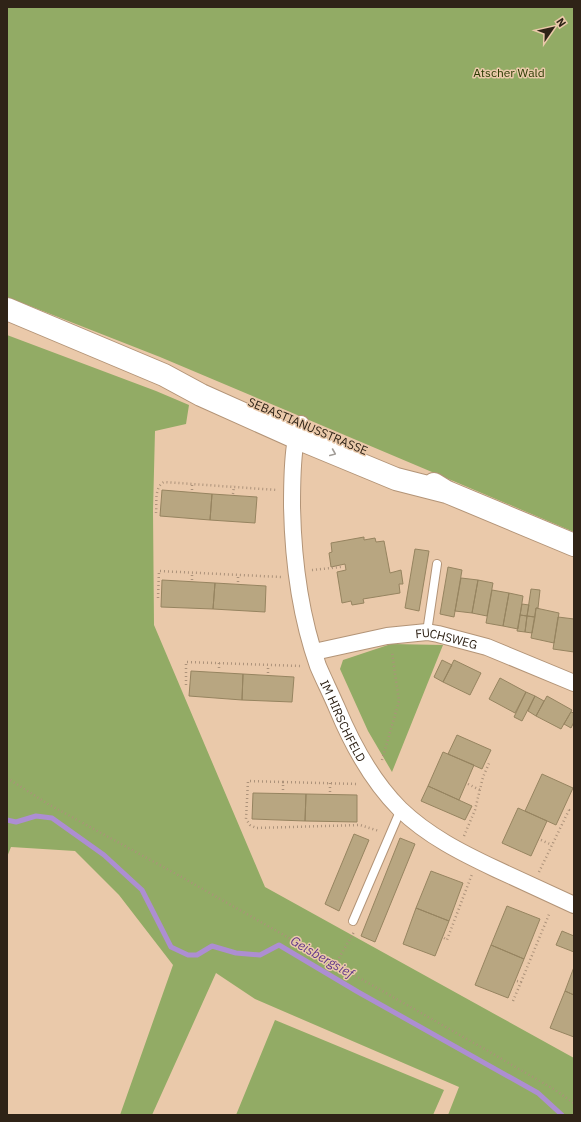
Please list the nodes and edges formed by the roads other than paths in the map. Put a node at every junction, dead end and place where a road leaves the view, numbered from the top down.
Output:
1 (7, 309) edge
2 (299, 431) junction
3 (574, 545) edge
4 (437, 564) dead end
5 (427, 632) junction
6 (316, 660) junction
7 (574, 683) edge
8 (401, 809) junction
9 (574, 905) edge
10 (353, 921) road end

1 - 2 main road, SEBASTIANUSSTRASSE
2 - 3 main road, SEBASTIANUSSTRASSE
2 - 6 street, IM HIRSCHFELD
4 - 5 lane
5 - 6 street, FUCHSWEG
5 - 7 street, FUCHSWEG
6 - 8 street, IM HIRSCHFELD
8 - 9 street, IM HIRSCHFELD
8 - 10 lane

